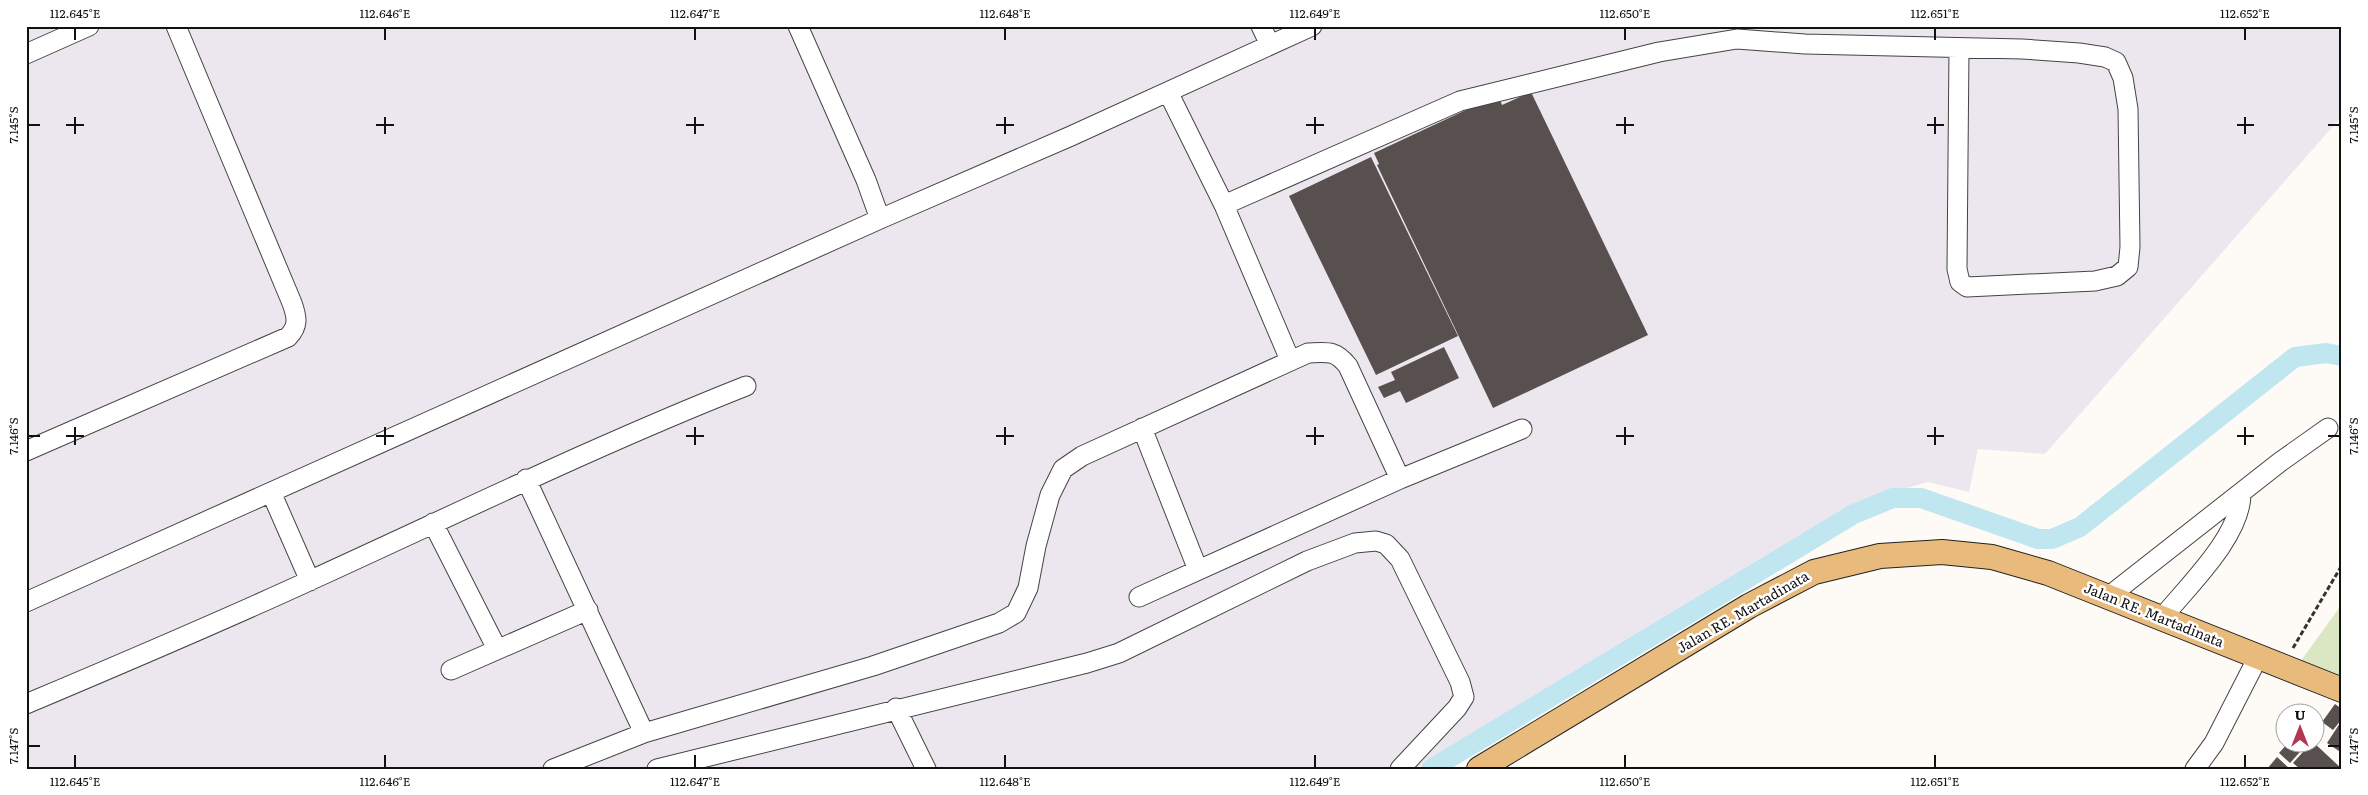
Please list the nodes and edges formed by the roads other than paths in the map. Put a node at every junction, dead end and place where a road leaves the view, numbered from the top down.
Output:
1 (89, 26) edge
2 (176, 26) edge
3 (798, 26) edge
4 (1261, 26) edge
5 (1312, 26) edge
6 (1270, 45) junction
7 (1959, 48) junction
8 (26, 54) edge
9 (1168, 92) junction
10 (1224, 205) junction
11 (880, 219) junction
12 (1290, 360) junction
13 (746, 386) dead end
14 (1142, 428) junction
15 (2328, 428) dead end
16 (1522, 429) dead end
17 (26, 452) edge
18 (526, 479) junction
19 (1400, 479) junction
20 (271, 492) junction
21 (2241, 494) junction
22 (433, 523) junction
23 (1198, 570) junction
24 (310, 580) junction
25 (1139, 597) dead end
26 (2108, 597) junction
27 (26, 602) edge
28 (588, 610) junction
29 (2162, 618) junction
30 (497, 649) junction
31 (2258, 657) junction
32 (451, 670) dead end
33 (2342, 690) edge
34 (26, 704) edge
35 (896, 708) junction
36 (644, 733) junction
37 (553, 769) edge
38 (657, 769) edge
39 (926, 769) edge
40 (1400, 769) edge
41 (1479, 769) edge
42 (2195, 769) edge

1 - 8 street
2 - 17 street
3 - 11 street
4 - 6 street
5 - 6 street
6 - 9 street
7 - 7 street
7 - 10 street
9 - 10 street
9 - 11 street
10 - 12 street
11 - 20 street
12 - 14 street
12 - 19 street
13 - 18 street
14 - 23 street
14 - 36 street
15 - 21 street
16 - 19 street
18 - 22 street
18 - 28 street
19 - 23 street
20 - 24 street
20 - 27 street
21 - 26 street
21 - 29 street
22 - 24 street
22 - 30 street
23 - 25 street
24 - 34 street
26 - 29 main road, Jalan RE. Martadinata
26 - 41 main road, Jalan RE. Martadinata
28 - 30 street
28 - 36 street
29 - 31 main road, Jalan RE. Martadinata
30 - 32 street
31 - 33 main road, Jalan RE. Martadinata
31 - 42 street
35 - 38 street
35 - 39 street
35 - 40 street
36 - 37 street

